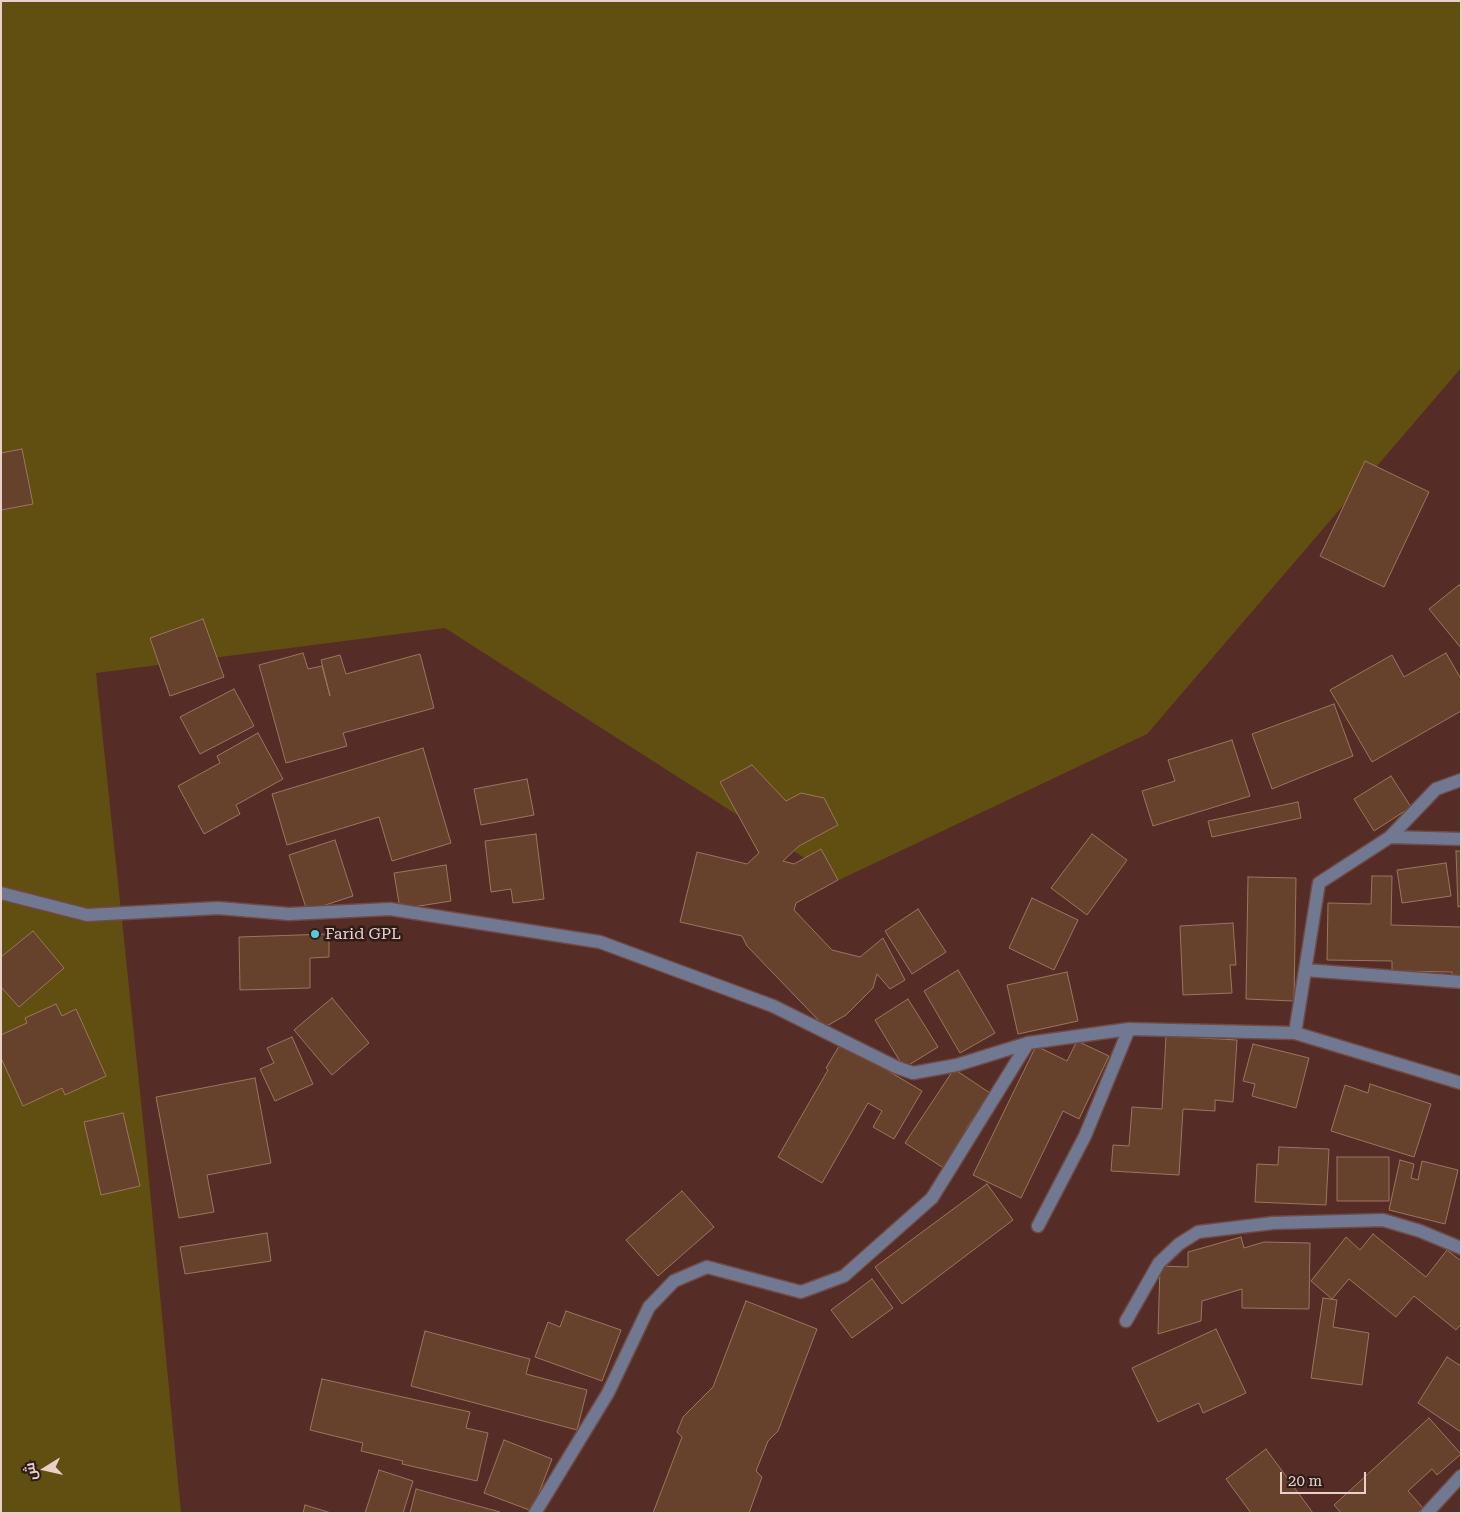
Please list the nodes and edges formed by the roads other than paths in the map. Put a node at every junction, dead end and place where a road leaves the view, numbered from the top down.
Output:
1 (1461, 780) edge
2 (1390, 837) junction
3 (1461, 839) edge
4 (1, 893) edge
5 (1305, 970) junction
6 (1461, 982) edge
7 (1129, 1029) junction
8 (1295, 1033) junction
9 (1028, 1043) junction
10 (1461, 1083) edge
11 (1038, 1226) dead end
12 (1461, 1248) edge
13 (1126, 1321) dead end
14 (1461, 1476) edge
15 (535, 1513) edge
16 (1428, 1513) edge

1 - 2 street
2 - 3 street
2 - 5 street
4 - 9 street
5 - 6 street
5 - 8 street
7 - 8 street
7 - 9 street
7 - 11 street
8 - 10 street
9 - 15 street
12 - 13 street
14 - 16 street

